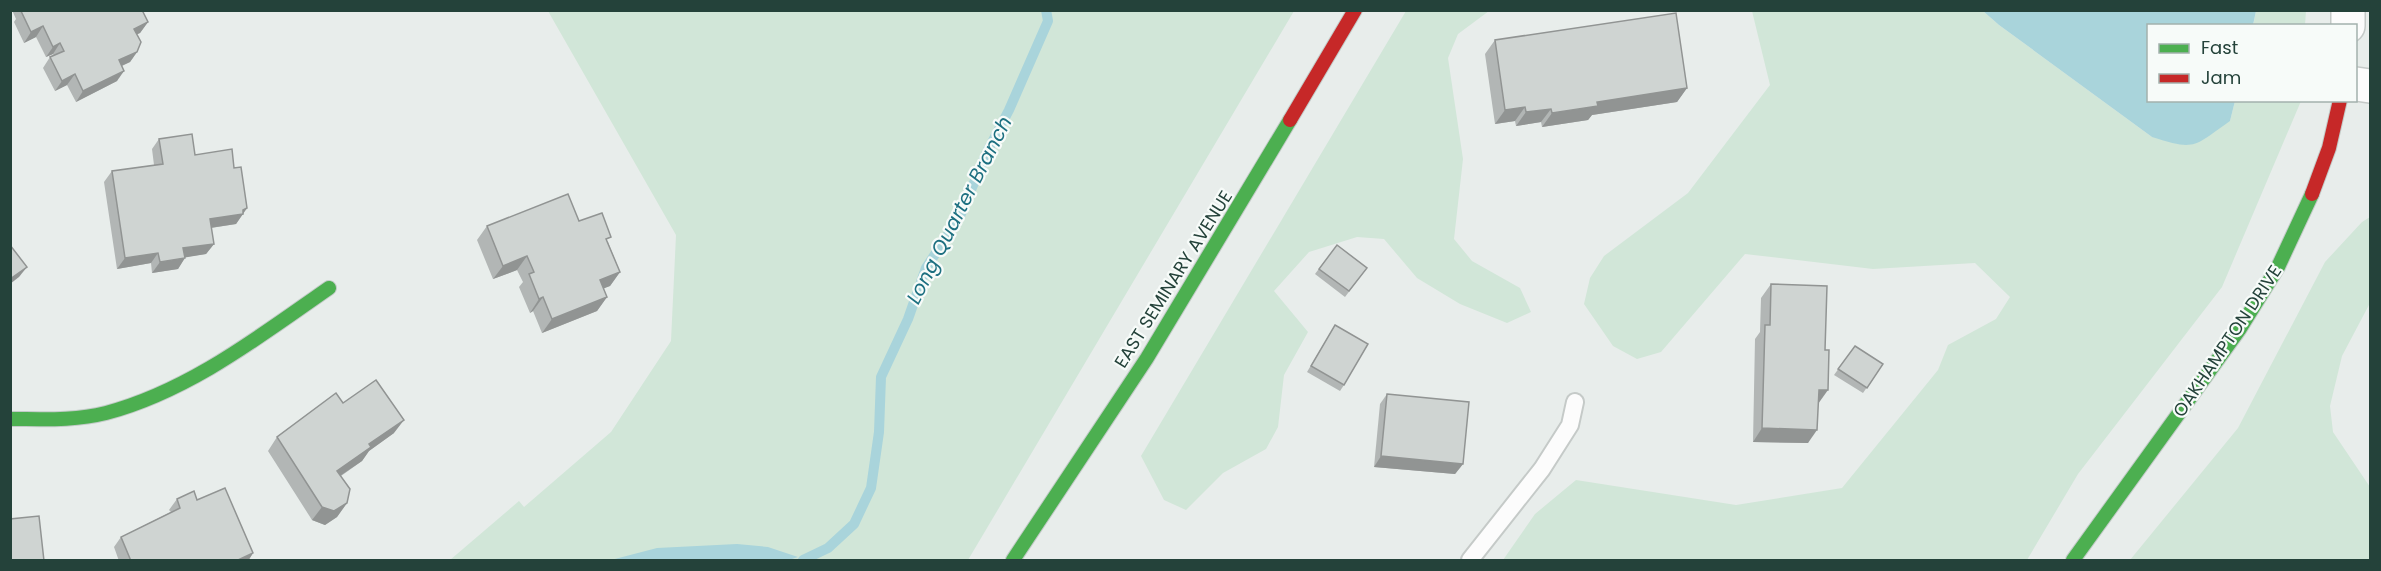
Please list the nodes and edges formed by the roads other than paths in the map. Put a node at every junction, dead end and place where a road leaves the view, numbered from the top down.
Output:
1 (1355, 10) edge
2 (2340, 102) edge
3 (329, 288) dead end
4 (1575, 402) dead end
5 (10, 419) edge
6 (1013, 561) edge
7 (1470, 561) edge
8 (2073, 561) edge

1 - 6 street, EAST SEMINARY AVENUE
2 - 8 street, OAKHAMPTON DRIVE
3 - 5 street
4 - 7 lane

